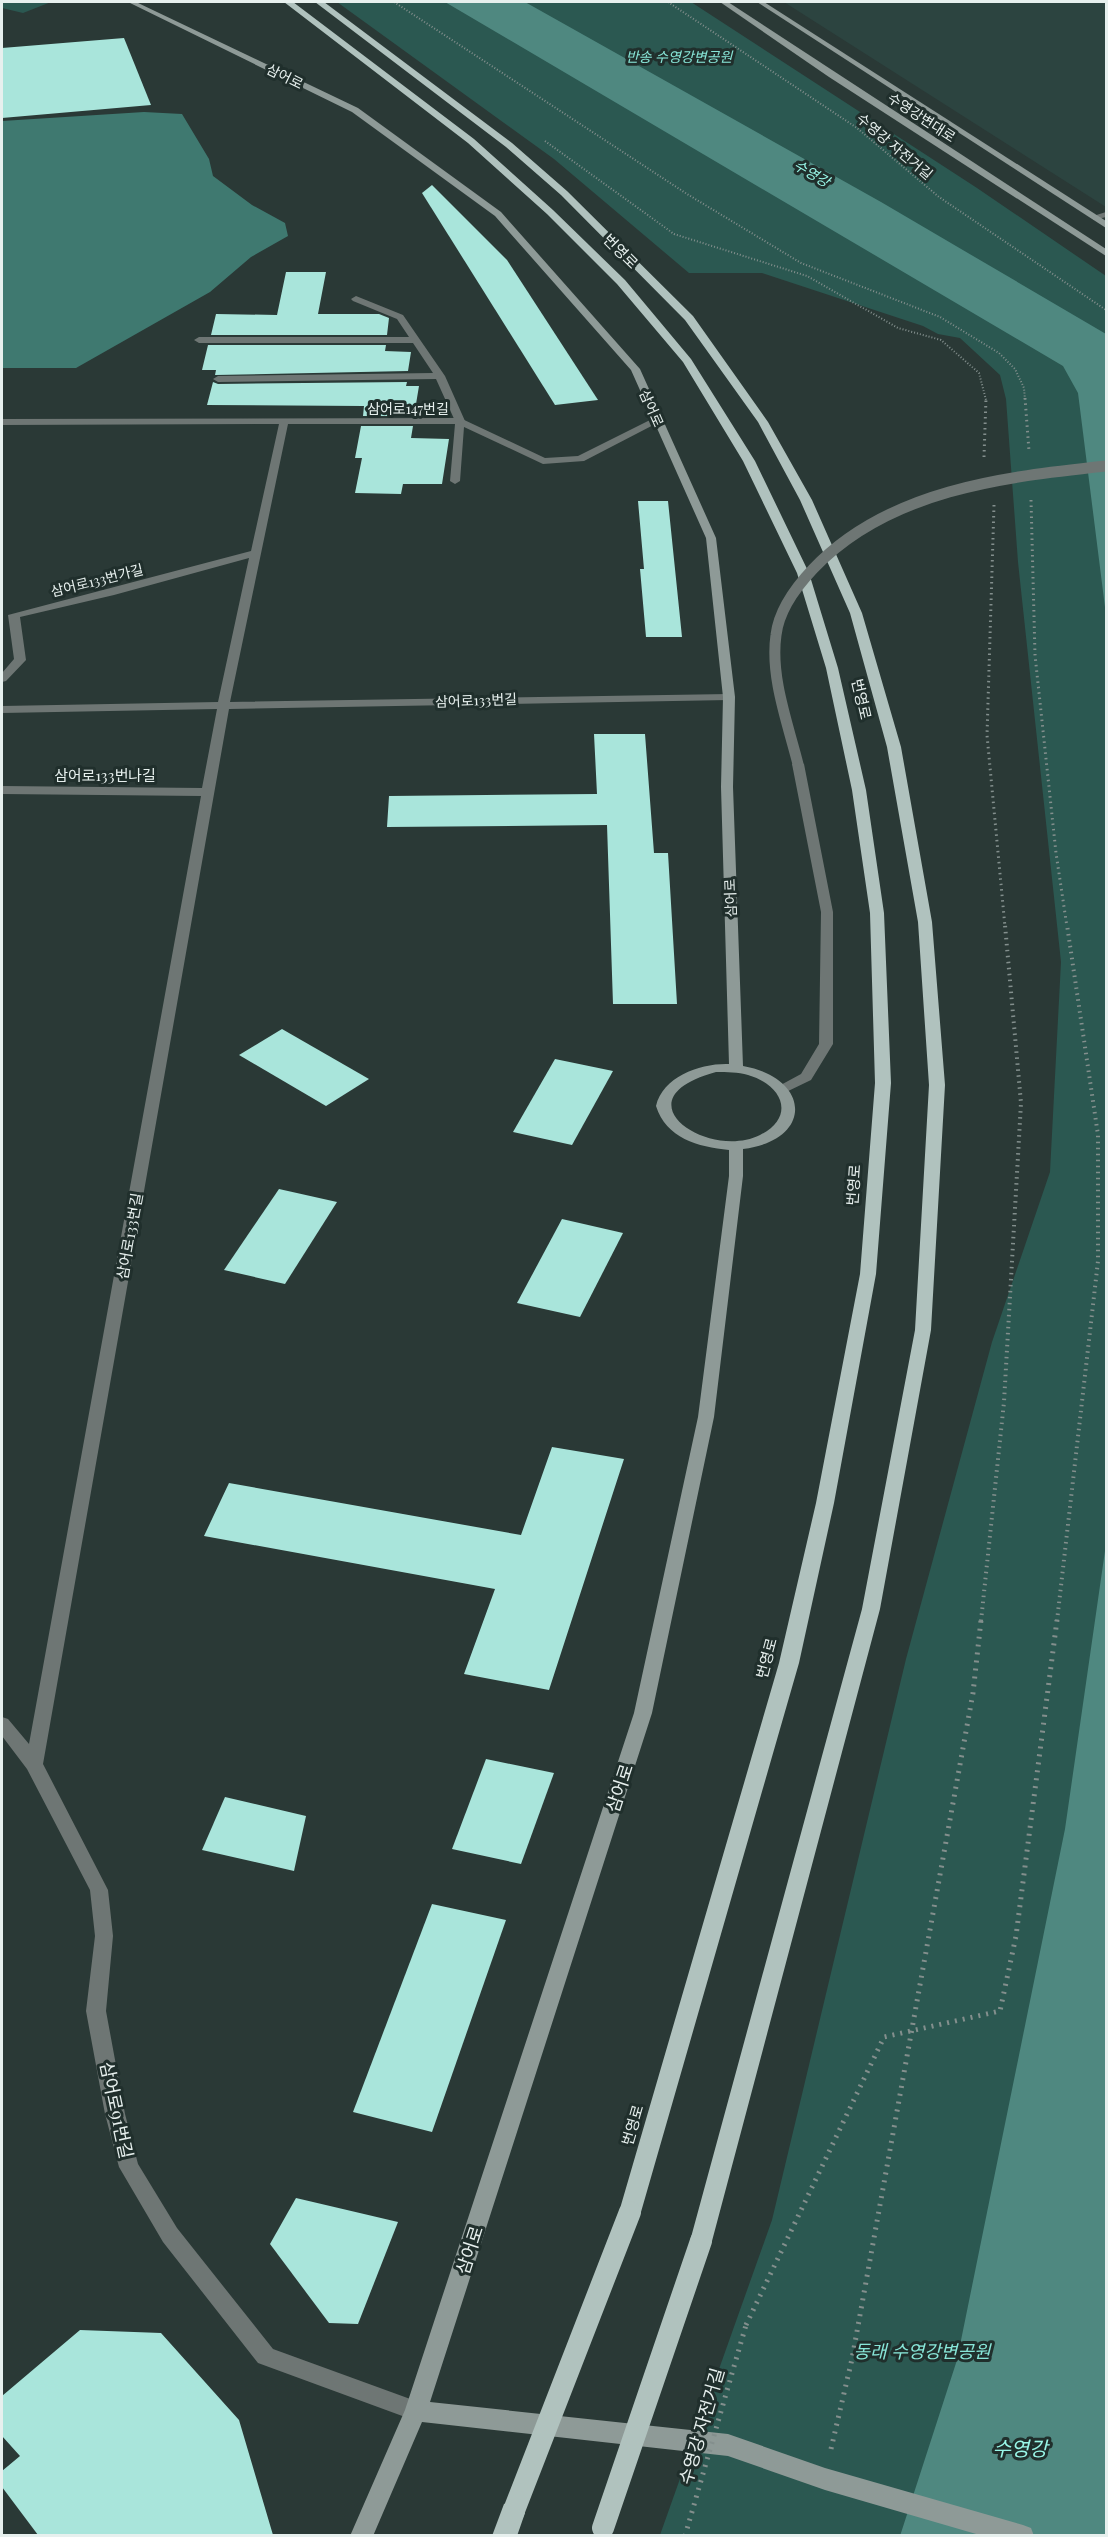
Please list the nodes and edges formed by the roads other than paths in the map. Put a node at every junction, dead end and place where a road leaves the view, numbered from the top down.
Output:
1 (131, 2) edge
2 (288, 2) edge
3 (319, 2) edge
4 (724, 2) edge
5 (760, 2) edge
6 (1107, 215) edge
7 (1094, 217) junction
8 (1107, 225) edge
9 (1107, 253) edge
10 (356, 299) dead end
11 (199, 340) dead end
12 (415, 340) junction
13 (440, 376) junction
14 (218, 379) dead end
15 (658, 420) junction
16 (460, 421) junction
17 (284, 422) junction
18 (2, 423) edge
19 (1107, 466) edge
20 (455, 481) dead end
21 (256, 553) junction
22 (2, 679) edge
23 (729, 697) junction
24 (223, 708) junction
25 (2, 709) edge
26 (2, 790) edge
27 (208, 792) junction
28 (736, 1069) junction
29 (782, 1090) junction
30 (736, 1145) junction
31 (2, 1724) edge
32 (34, 1764) junction
33 (416, 2411) junction
34 (508, 2524) edge
35 (602, 2532) edge
36 (361, 2535) edge
37 (1023, 2535) edge

1 - 15 main road, 삼어로
2 - 34 highway, 번영로, bridge
3 - 35 highway, 번영로, bridge
4 - 9 main road, 수영강변대로
5 - 7 main road, 수영강변대로
6 - 7 street
7 - 8 main road, 수영강변대로
10 - 12 street
11 - 12 street
12 - 13 street
13 - 14 street
13 - 16 street
15 - 16 street, 삼어로147번길
15 - 23 main road, 삼어로
16 - 17 street, 삼어로147번길
16 - 20 street
17 - 18 street, 삼어로147번길
17 - 21 street
19 - 29 street, bridge
21 - 22 street, 삼어로133번가길
21 - 24 street
23 - 24 street, 삼어로133번길
23 - 28 main road, 삼어로
24 - 25 street, 삼어로133번길
24 - 27 street, 삼어로133번길
26 - 27 street, 삼어로133번나길
27 - 32 street, 삼어로133번길
28 - 29 main road
28 - 30 main road
29 - 30 main road
30 - 33 main road, 삼어로
31 - 32 street, 삼어로91번길
32 - 33 street, 삼어로91번길
33 - 36 main road, 삼어로
33 - 37 main road

